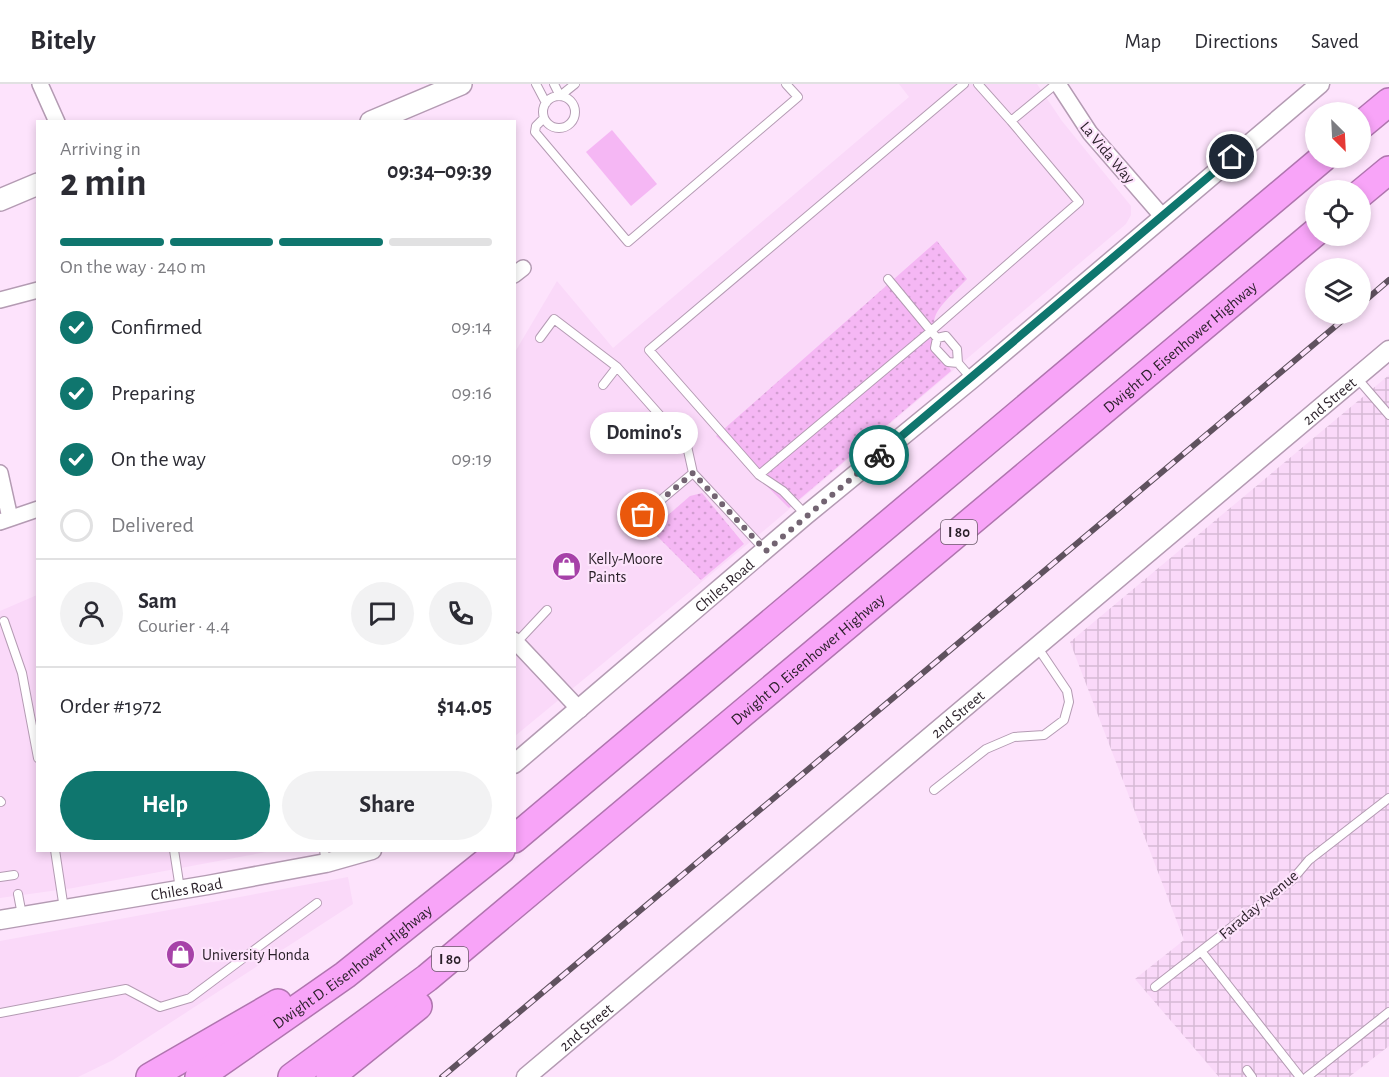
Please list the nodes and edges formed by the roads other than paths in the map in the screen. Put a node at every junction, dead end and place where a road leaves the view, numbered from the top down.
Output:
1 (40, 84) edge
2 (461, 84) edge
3 (536, 84) edge
4 (554, 84) edge
5 (575, 84) edge
6 (786, 84) edge
7 (964, 84) edge
8 (978, 84) edge
9 (1057, 84) edge
10 (1320, 84) edge
11 (560, 96) junction
12 (1389, 102) edge
13 (546, 103) junction
14 (1371, 117) edge
15 (544, 118) junction
16 (56, 120) edge
17 (383, 120) edge
18 (1011, 121) junction
19 (1311, 168) edge
20 (1389, 170) edge
21 (36, 185) edge
22 (1371, 185) edge
23 (0, 200) edge
24 (1162, 216) junction
25 (1305, 241) edge
26 (888, 279) dead end
27 (36, 291) edge
28 (0, 300) edge
29 (934, 334) junction
30 (540, 338) dead end
31 (1389, 350) edge
32 (958, 363) junction
33 (617, 367) junction
34 (1356, 377) junction
35 (972, 379) junction
36 (603, 385) dead end
37 (1389, 415) edge
38 (0, 473) edge
39 (693, 473) junction
40 (759, 476) junction
41 (36, 510) edge
42 (643, 515) dead end
43 (806, 515) junction
44 (5, 520) edge
45 (766, 551) junction
46 (547, 610) dead end
47 (4, 621) dead end
48 (516, 641) edge
49 (1037, 646) junction
50 (580, 710) junction
51 (36, 747) edge
52 (516, 762) edge
53 (934, 790) dead end
54 (1389, 798) edge
55 (603, 833) junction
56 (516, 837) edge
57 (55, 852) edge
58 (174, 852) edge
59 (359, 852) edge
60 (499, 852) edge
61 (325, 857) edge
62 (14, 874) dead end
63 (0, 877) edge
64 (181, 890) junction
65 (18, 894) dead end
66 (317, 903) dead end
67 (64, 910) junction
68 (22, 916) junction
69 (0, 920) edge
70 (1201, 951) junction
71 (345, 975) junction
72 (1155, 987) dead end
73 (1389, 1012) edge
74 (0, 1013) edge
75 (150, 1077) edge
76 (200, 1077) edge
77 (292, 1077) edge
78 (330, 1077) edge
79 (526, 1077) edge
80 (1300, 1077) edge
81 (1306, 1077) edge

1 - 16 street
2 - 17 main road
3 - 13 lane
4 - 11 lane
5 - 11 lane
6 - 15 lane
7 - 40 lane
8 - 18 lane
9 - 18 lane
9 - 24 street, La Vida Way
10 - 24 street, Chiles Road
11 - 13 lane
11 - 15 lane
12 - 14 highway
13 - 15 lane
18 - 29 lane
19 - 56 highway
20 - 22 highway
21 - 23 main road
24 - 35 street, Chiles Road
25 - 55 highway, Dwight D. Eisenhower Highway / I 80
26 - 29 lane
27 - 28 street
29 - 32 lane
29 - 32 lane
29 - 40 lane
30 - 33 lane
31 - 34 street, 2nd Street
32 - 35 lane
33 - 36 lane
33 - 39 lane
34 - 37 lane
34 - 49 street, 2nd Street
35 - 43 street, Chiles Road
38 - 44 street
39 - 42 lane
39 - 45 lane
40 - 43 lane
41 - 44 street
43 - 45 street, Chiles Road
45 - 50 street, Chiles Road
46 - 48 lane
47 - 51 lane
48 - 50 street
49 - 53 lane
49 - 79 street, 2nd Street
50 - 52 street, Chiles Road
54 - 70 lane, Faraday Avenue
55 - 77 highway, Dwight D. Eisenhower Highway / I 80
55 - 78 highway
57 - 67 lane
58 - 64 lane
59 - 61 street, Chiles Road
60 - 71 highway, Dwight D. Eisenhower Highway
61 - 64 street, Chiles Road
62 - 63 lane
64 - 67 street, Chiles Road
65 - 68 lane
66 - 74 lane
67 - 68 street, Chiles Road
68 - 69 street, Chiles Road
70 - 72 lane, Faraday Avenue
70 - 80 lane
71 - 75 highway
71 - 76 highway, Dwight D. Eisenhower Highway
73 - 81 lane

